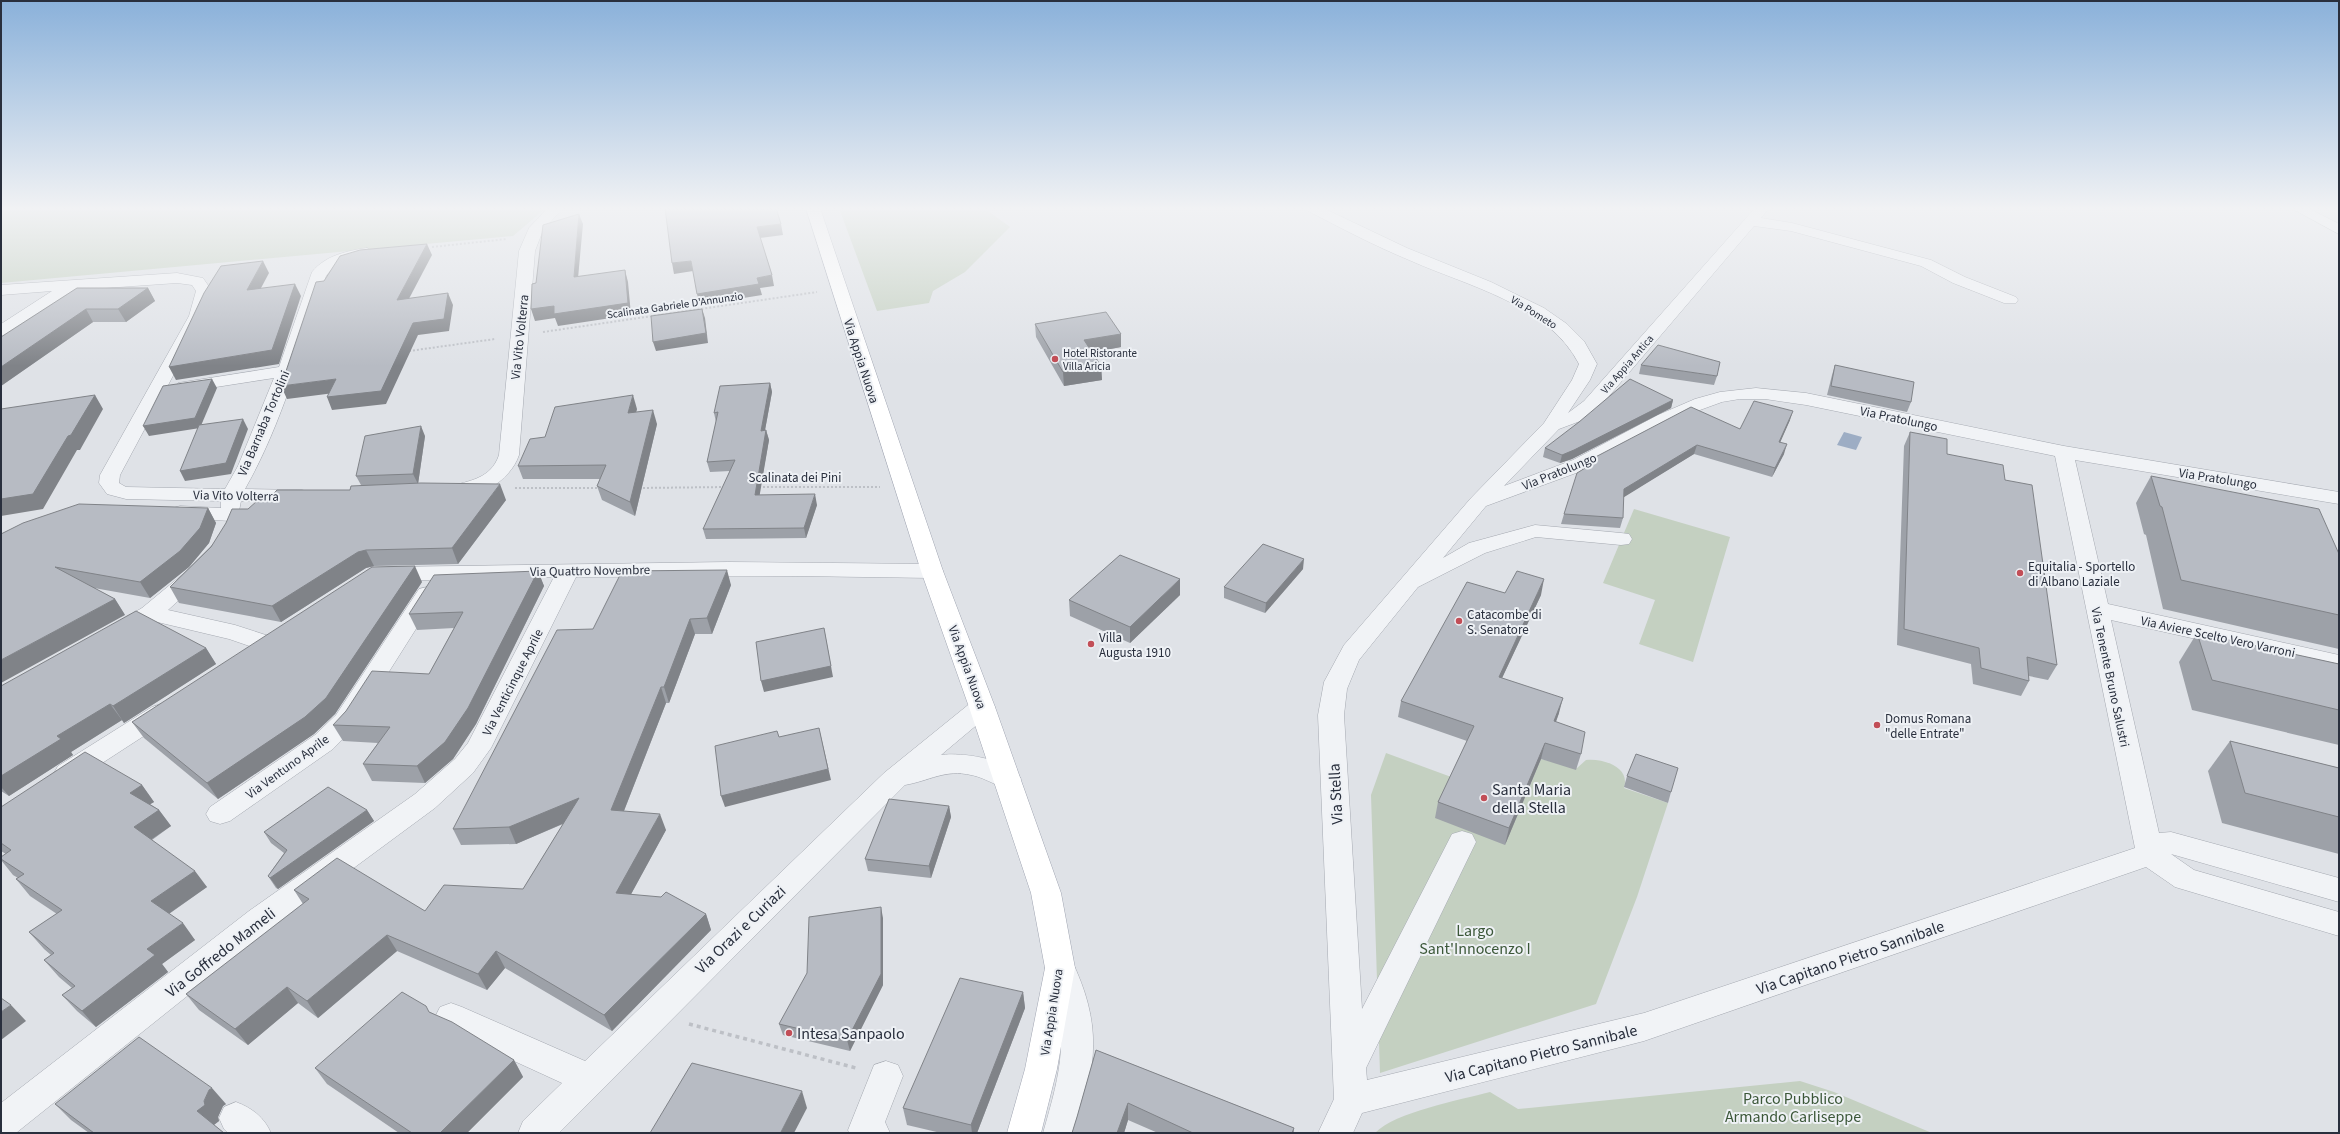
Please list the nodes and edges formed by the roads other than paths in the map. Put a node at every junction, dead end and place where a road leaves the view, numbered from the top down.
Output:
1 (338, 261) edge
2 (526, 261) edge
3 (830, 261) edge
4 (1424, 261) edge
5 (1716, 261) edge
6 (1918, 261) edge
7 (73, 285) junction
8 (1, 290) edge
9 (2010, 300) dead end
10 (1, 331) edge
11 (286, 371) junction
12 (155, 391) junction
13 (1552, 425) junction
14 (2064, 452) junction
15 (434, 493) edge
16 (320, 496) edge
17 (2339, 498) edge
18 (1478, 502) junction
19 (119, 511) edge
20 (229, 515) junction
21 (1621, 539) dead end
22 (211, 558) edge
23 (569, 570) junction
24 (932, 571) junction
25 (441, 572) junction
26 (368, 578) edge
27 (1406, 586) junction
28 (2096, 609) junction
29 (150, 612) junction
30 (288, 630) edge
31 (102, 640) edge
32 (267, 644) junction
33 (241, 661) edge
34 (2339, 663) edge
35 (181, 700) edge
36 (982, 707) junction
37 (1008, 779) junction
38 (893, 780) junction
39 (48, 786) edge
40 (443, 786) joint
41 (220, 814) dead end
42 (1462, 842) dead end
43 (2149, 849) junction
44 (2339, 890) edge
45 (2339, 924) edge
46 (1060, 968) junction
47 (451, 1017) dead end
48 (1350, 1067) junction
49 (886, 1076) road end
50 (589, 1079) junction
51 (1351, 1100) junction
52 (1, 1124) edge
53 (535, 1133) edge
54 (873, 1133) edge
55 (1024, 1133) edge
56 (1060, 1133) edge
57 (1335, 1133) edge

1 - 11 street, Via Barnaba Tortolini
2 - 15 street, Via Vito Volterra
3 - 24 main road, Via Appia Nuova
4 - 13 street, Via Pometo
5 - 13 street, Via Appia Antica
6 - 9 street
7 - 8 street
7 - 10 street
7 - 12 street, Via Vito Volterra
11 - 12 street
11 - 20 street, Via Barnaba Tortolini
12 - 20 street, Via Vito Volterra
13 - 18 street, Via Appia Antica
14 - 17 street, Via Pratolungo
14 - 18 street, Via Pratolungo
14 - 28 street, Via Tenente Bruno Salustri
16 - 20 street, Via Vito Volterra
18 - 27 street, Via Stella
19 - 20 street
21 - 27 street
22 - 29 street
23 - 24 street, Via Quattro Novembre
23 - 25 street, Via Quattro Novembre
23 - 40 street, Via Venticinque Aprile
24 - 36 main road, Via Appia Nuova
25 - 26 street, Via Quattro Novembre
25 - 41 street, Via Ventuno Aprile
27 - 48 street, Via Stella
28 - 34 street, Via Aviere Scelto Vero Varroni
28 - 43 street, Via Tenente Bruno Salustri
29 - 31 street
29 - 32 street
30 - 32 street
32 - 33 street
35 - 39 street
36 - 37 main road, Via Appia Nuova
36 - 38 street, Via Orazi e Curiazi
37 - 38 street, Via Orazi e Curiazi
37 - 46 main road, Via Appia Nuova
38 - 50 street, Via Orazi e Curiazi
40 - 52 street, Via Goffredo Mameli
42 - 48 street
43 - 44 street, Via Capitano Pietro Sannibale
43 - 45 street
43 - 51 street, Via Capitano Pietro Sannibale
46 - 55 main road, Via Appia Nuova
46 - 56 street
47 - 50 street
48 - 51 street, Via Stella
49 - 54 street
50 - 53 street, Via Orazi e Curiazi
51 - 57 street, Via Stella

